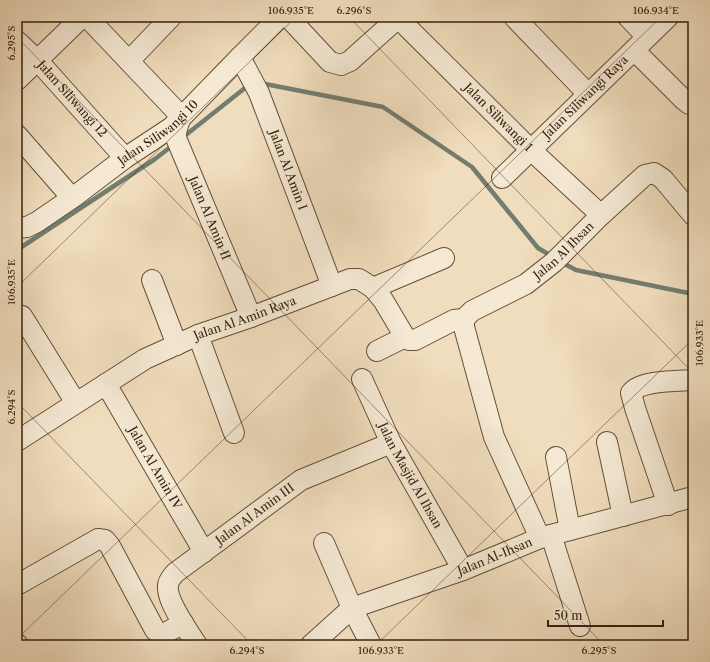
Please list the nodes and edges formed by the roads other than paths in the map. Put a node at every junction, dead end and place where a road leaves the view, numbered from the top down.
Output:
1 (82, 17) edge
2 (87, 17) edge
3 (171, 17) edge
4 (280, 17) edge
5 (288, 17) edge
6 (514, 17) edge
7 (628, 17) edge
8 (668, 17) edge
9 (398, 18) edge
10 (17, 41) edge
11 (641, 44) junction
12 (38, 61) junction
13 (129, 61) junction
14 (244, 63) junction
15 (17, 80) edge
16 (588, 94) junction
17 (693, 104) edge
18 (180, 119) junction
19 (17, 135) edge
20 (531, 150) junction
21 (125, 158) junction
22 (502, 178) dead end
23 (72, 198) junction
24 (601, 215) junction
25 (693, 215) edge
26 (19, 229) edge
27 (444, 258) dead end
28 (152, 280) dead end
29 (332, 286) junction
30 (373, 288) junction
31 (251, 317) junction
32 (464, 319) junction
33 (17, 320) edge
34 (198, 335) junction
35 (405, 337) junction
36 (177, 345) junction
37 (377, 350) dead end
38 (362, 379) dead end
39 (693, 380) edge
40 (106, 384) junction
41 (76, 403) junction
42 (234, 433) dead end
43 (17, 441) edge
44 (607, 442) dead end
45 (391, 443) junction
46 (556, 456) dead end
47 (693, 497) edge
48 (668, 505) junction
49 (623, 516) junction
50 (554, 534) junction
51 (324, 542) dead end
52 (204, 552) junction
53 (463, 570) junction
54 (17, 585) edge
55 (352, 608) junction
56 (183, 623) junction
57 (580, 626) dead end
58 (197, 645) edge
59 (311, 645) edge
60 (370, 645) edge

1 - 12 street
2 - 13 street
3 - 13 street
4 - 14 street, Jalan Siliwangi 10
5 - 9 street
6 - 16 street
7 - 11 street
8 - 11 street, Jalan Siliwangi Raya
9 - 20 street, Jalan Siliwangi 1
10 - 12 street, Jalan Siliwangi 12
11 - 16 street, Jalan Siliwangi Raya
11 - 17 street
12 - 15 street
12 - 21 street, Jalan Siliwangi 12
13 - 18 street
14 - 18 street, Jalan Siliwangi 10
14 - 29 street, Jalan Al Amin I
16 - 20 street, Jalan Siliwangi Raya
18 - 21 street, Jalan Siliwangi 10
18 - 31 street, Jalan Al Amin II
19 - 23 street
20 - 22 street, Jalan Siliwangi Raya
20 - 24 street, Jalan Siliwangi 1
21 - 23 street, Jalan Siliwangi 10
23 - 26 street, Jalan Siliwangi 10
24 - 25 street, Jalan Al Ihsan
24 - 32 street, Jalan Al Ihsan
27 - 30 street
28 - 36 street
29 - 30 street, Jalan Al Amin Raya
29 - 31 street, Jalan Al Amin Raya
30 - 35 street, Jalan Al Amin Raya
31 - 34 street, Jalan Al Amin Raya
32 - 35 street
32 - 50 street
33 - 41 street
34 - 36 street, Jalan Al Amin Raya
34 - 42 street
35 - 37 street
36 - 40 street, Jalan Al Amin Raya
38 - 45 street, Jalan Masjid Al Ihsan
39 - 48 street
40 - 41 street, Jalan Al Amin Raya
40 - 52 street, Jalan Al Amin IV
41 - 43 street, Jalan Al Amin Raya
44 - 49 street
45 - 52 street, Jalan Al Amin III
45 - 53 street, Jalan Masjid Al Ihsan
46 - 50 street
47 - 48 street, Jalan Al-Ihsan
48 - 49 street, Jalan Al-Ihsan
49 - 50 street, Jalan Al-Ihsan
50 - 53 street, Jalan Al-Ihsan
50 - 57 street
51 - 55 street
52 - 56 street, Jalan Al Amin III
53 - 55 street, Jalan Al-Ihsan
54 - 56 street
55 - 59 street, Jalan Al-Ihsan
55 - 60 street
56 - 58 street, Jalan Al Amin III

